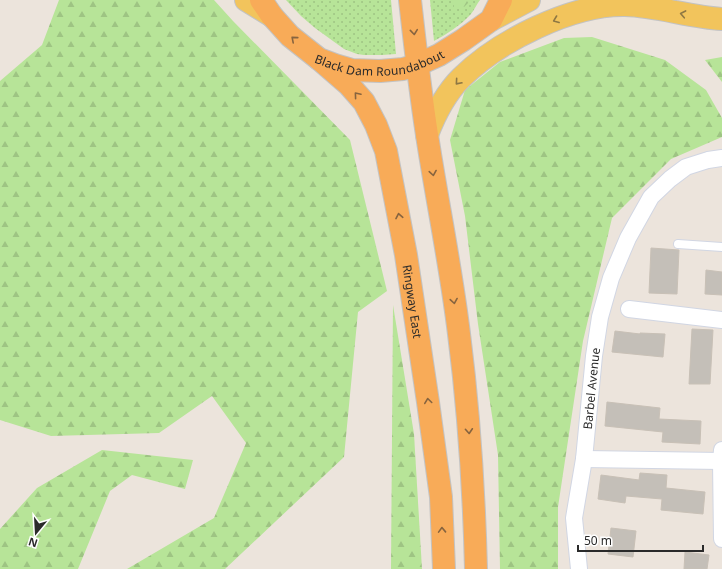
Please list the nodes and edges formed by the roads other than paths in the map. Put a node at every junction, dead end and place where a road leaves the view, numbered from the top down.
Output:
1 (246, 0) edge
2 (410, 0) edge
3 (501, 0) edge
4 (529, 0) edge
5 (266, 8) edge
6 (722, 19) edge
7 (491, 20) junction
8 (319, 59) junction
9 (417, 65) junction
10 (427, 135) junction
11 (722, 158) edge
12 (678, 244) dead end
13 (722, 247) edge
14 (629, 309) dead end
15 (722, 320) edge
16 (722, 456) edge
17 (584, 459) junction
18 (722, 539) edge
19 (444, 569) edge
20 (476, 569) edge
21 (579, 569) edge

1 - 5 main road
2 -> 9 highway
3 - 7 highway, Black Dam Roundabout
4 - 7 main road
8 -> 5 highway, Black Dam Roundabout
6 -> 10 main road
7 - 9 highway, Black Dam Roundabout
8 - 9 highway, Black Dam Roundabout
19 -> 8 highway, Ringway East
9 - 10 highway
10 -> 20 highway
11 - 17 street, Barbel Avenue
12 - 13 lane
14 - 15 street
16 - 17 street
16 - 18 street
17 - 21 street, Barbel Avenue

